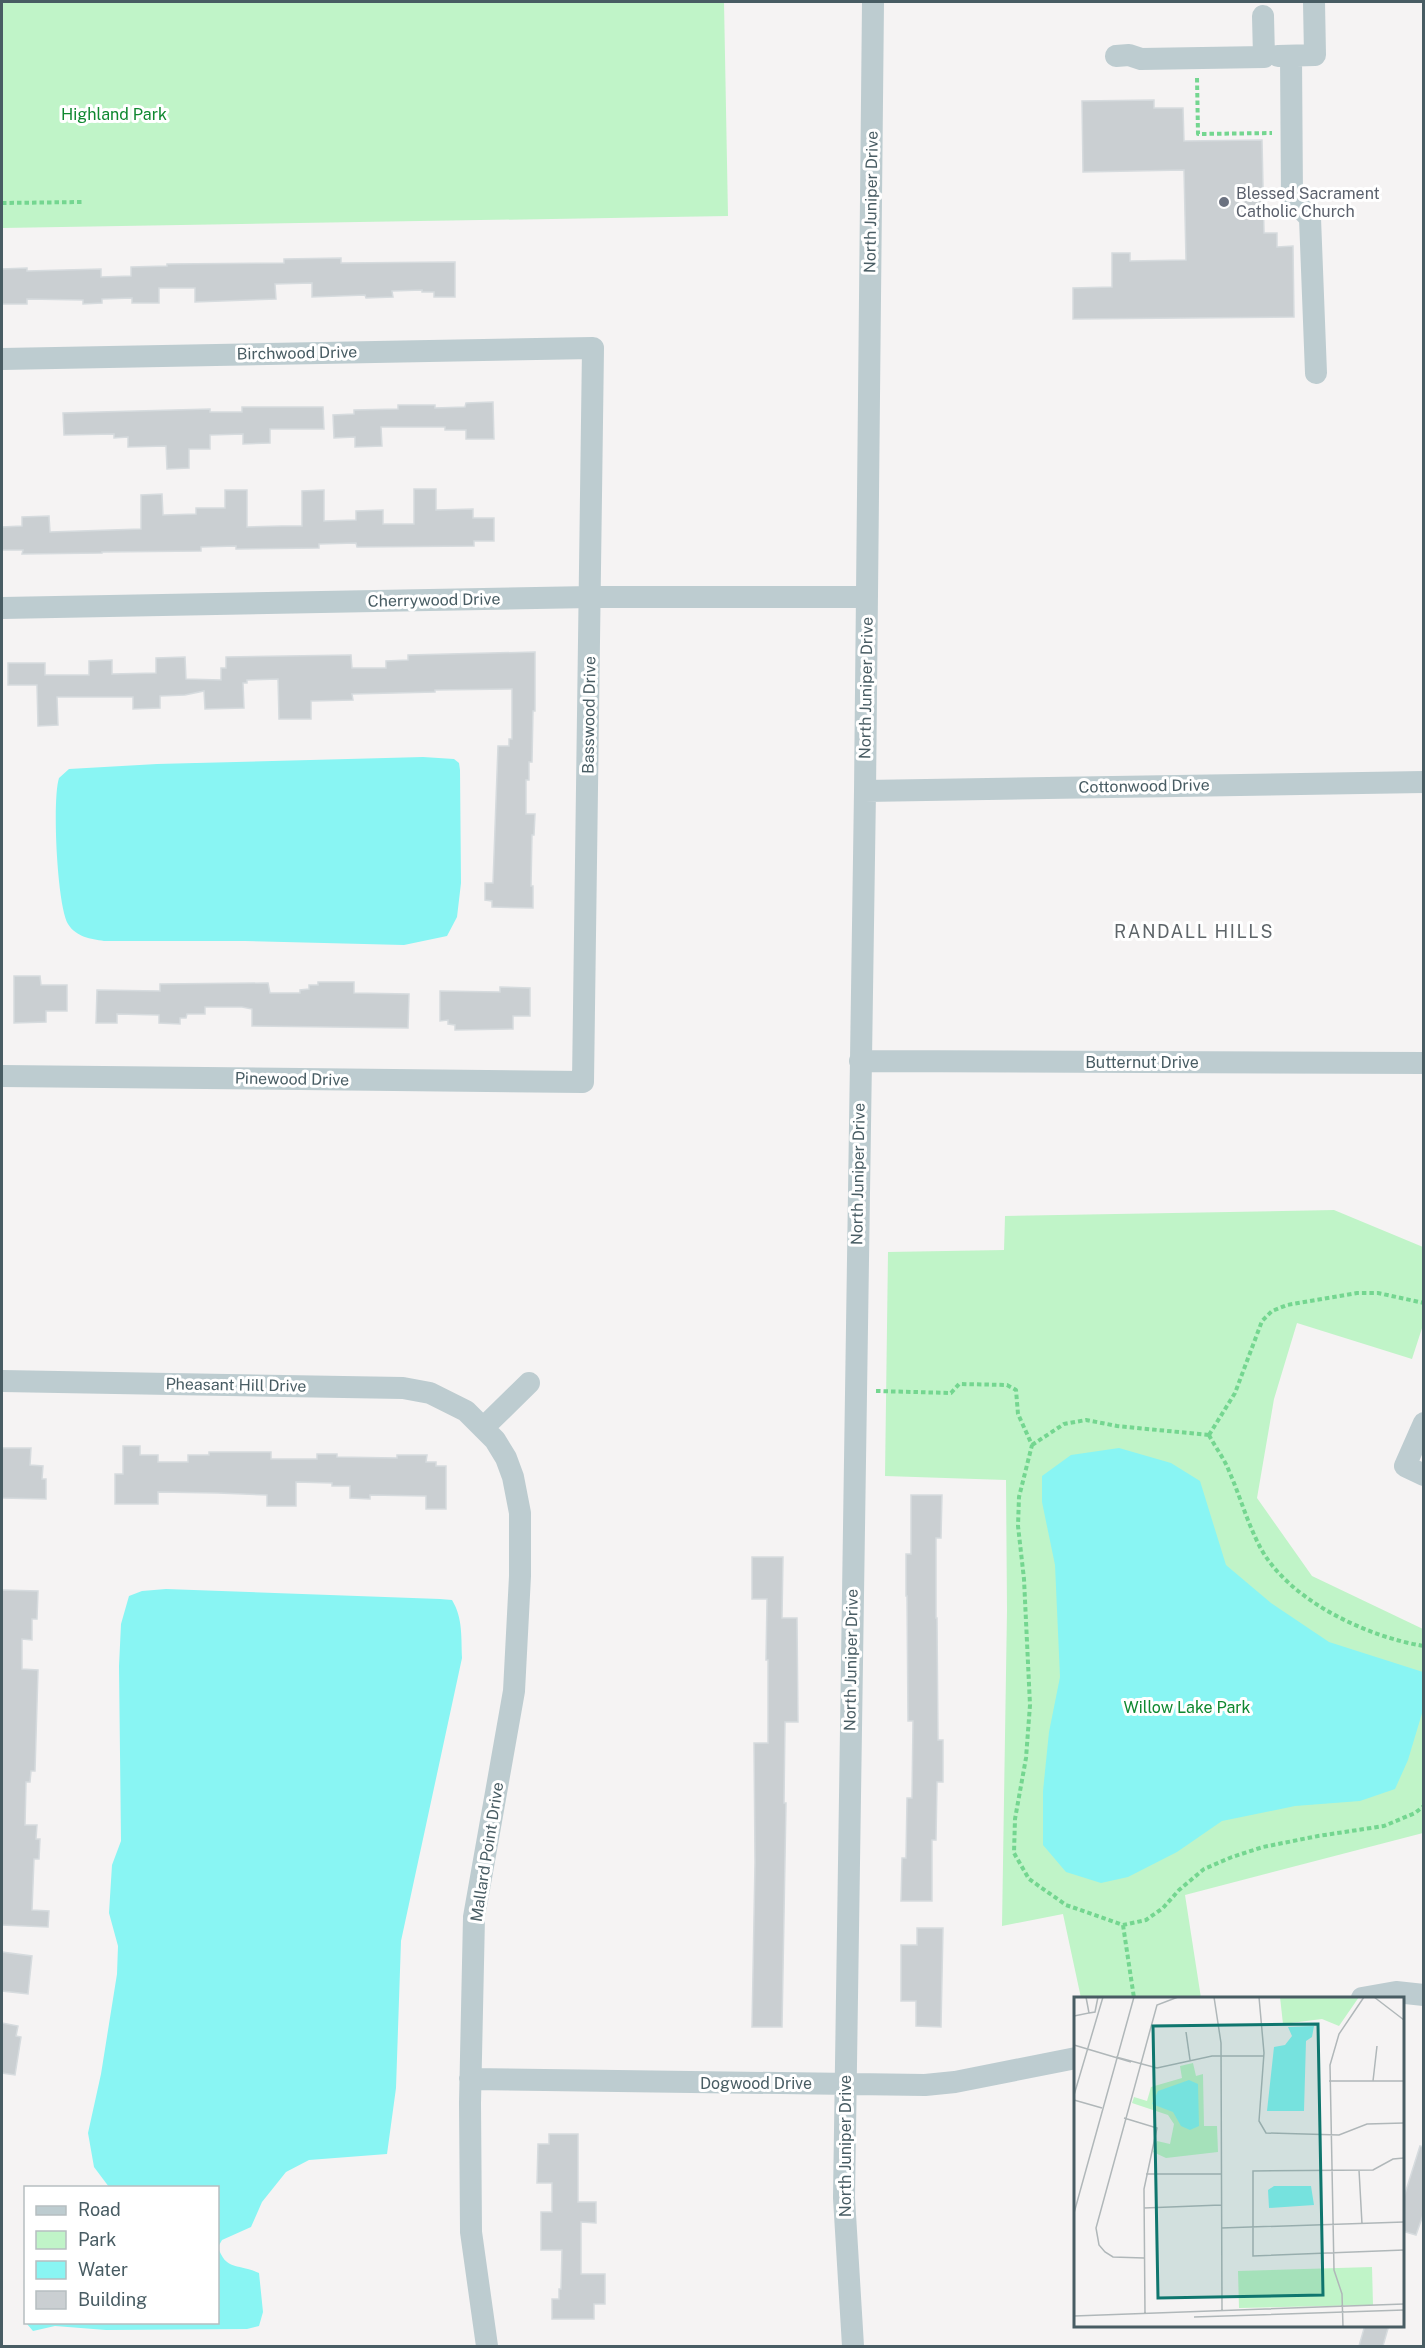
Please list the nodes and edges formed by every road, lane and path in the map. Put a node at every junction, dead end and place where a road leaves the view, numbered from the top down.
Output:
1 (873, 2) edge
2 (1314, 2) edge
3 (1263, 16) dead end
4 (1116, 56) dead end
5 (1291, 56) junction
6 (1264, 57) junction
7 (1197, 74) dead end
8 (1279, 133) dead end
9 (84, 202) dead end
10 (2, 203) edge
11 (592, 348) joint
12 (2, 359) edge
13 (1316, 372) dead end
14 (591, 597) junction
15 (867, 597) junction
16 (2, 608) edge
17 (1424, 782) edge
18 (865, 790) junction
19 (860, 1061) junction
20 (1424, 1063) edge
21 (2, 1076) edge
22 (583, 1082) joint
23 (1424, 1303) edge
24 (2, 1381) edge
25 (529, 1383) dead end
26 (855, 1390) junction
27 (466, 1411) joint
28 (1424, 1424) edge
29 (483, 1428) junction
30 (1209, 1435) junction
31 (1032, 1445) junction
32 (1424, 1475) edge
33 (1424, 1646) edge
34 (1424, 1806) edge
35 (1123, 1925) junction
36 (1424, 1995) edge
37 (1134, 1997) edge
38 (1368, 1997) edge
39 (1074, 2058) edge
40 (470, 2079) junction
41 (845, 2084) junction
42 (487, 2346) edge
43 (853, 2346) edge

1 - 15 street, North Juniper Drive
2 - 5 street
3 - 6 street
4 - 6 street
5 - 6 street
5 - 13 street
7 - 8 path
9 - 10 path
11 - 12 street, Birchwood Drive
11 - 14 street, Basswood Drive
14 - 15 street, Cherrywood Drive
14 - 16 street, Cherrywood Drive
14 - 22 street, Basswood Drive
15 - 18 street, North Juniper Drive
17 - 18 street, Cottonwood Drive
18 - 19 street, North Juniper Drive
19 - 20 street, Butternut Drive
19 - 26 street, North Juniper Drive
21 - 22 street, Pinewood Drive
23 - 30 path
24 - 27 street, Pheasant Hill Drive
25 - 29 street
26 - 31 path
26 - 41 street, North Juniper Drive
27 - 29 street, Mallard Point Drive
28 - 32 street
29 - 40 street, Mallard Point Drive
30 - 31 path
30 - 33 path
31 - 35 path
34 - 35 path
35 - 37 path
36 - 38 street
39 - 41 street, Dogwood Drive
40 - 41 street, Dogwood Drive
40 - 42 street, Mallard Point Drive
41 - 43 street, North Juniper Drive

